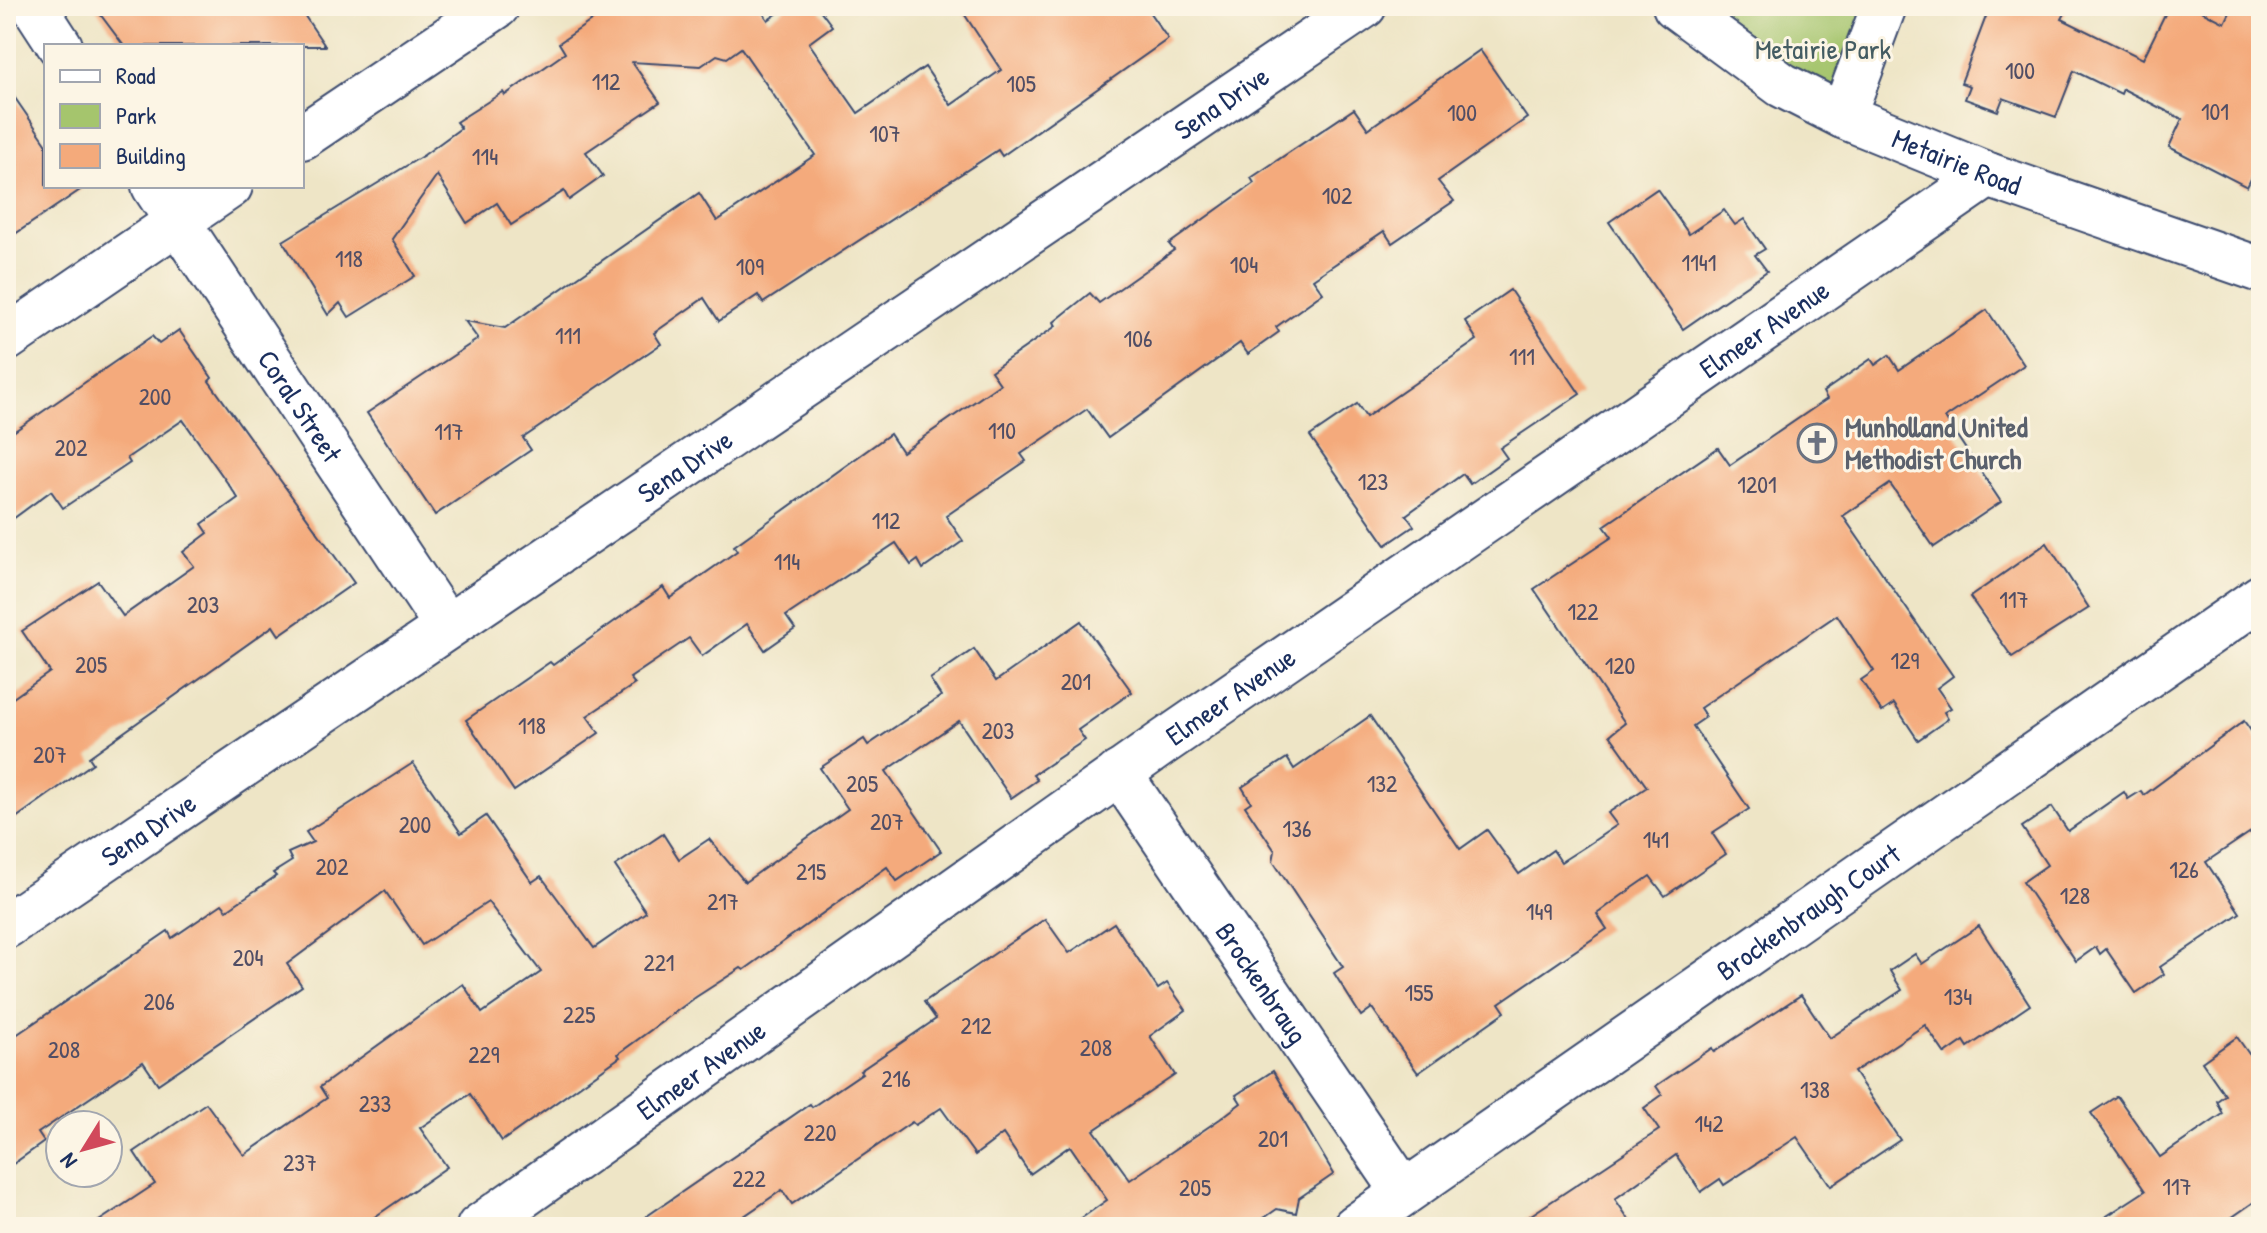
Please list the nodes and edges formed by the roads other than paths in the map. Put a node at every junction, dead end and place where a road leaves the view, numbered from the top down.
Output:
1 (34, 6) edge
2 (497, 6) edge
3 (1364, 6) edge
4 (1675, 6) edge
5 (1884, 6) edge
6 (59, 44) edge
7 (1843, 116) junction
8 (304, 136) edge
9 (1988, 175) junction
10 (223, 188) edge
11 (166, 204) edge
12 (2261, 270) edge
13 (6, 339) edge
14 (2261, 597) edge
15 (446, 626) junction
16 (1119, 773) junction
17 (6, 926) edge
18 (1404, 1192) junction
19 (479, 1227) edge
20 (1355, 1227) edge

1 - 6 street
2 - 8 street
3 - 15 street, Sena Drive
4 - 7 street, Metairie Road
5 - 7 street
7 - 9 street, Metairie Road
9 - 12 street, Metairie Road
9 - 16 street, Elmeer Avenue
10 - 11 street
11 - 13 street
11 - 15 street, Coral Street
14 - 18 street, Brockenbraugh Court
15 - 17 street, Sena Drive
16 - 18 street, Brockenbraug
16 - 19 street, Elmeer Avenue
18 - 20 street, Brockenbraugh Court

